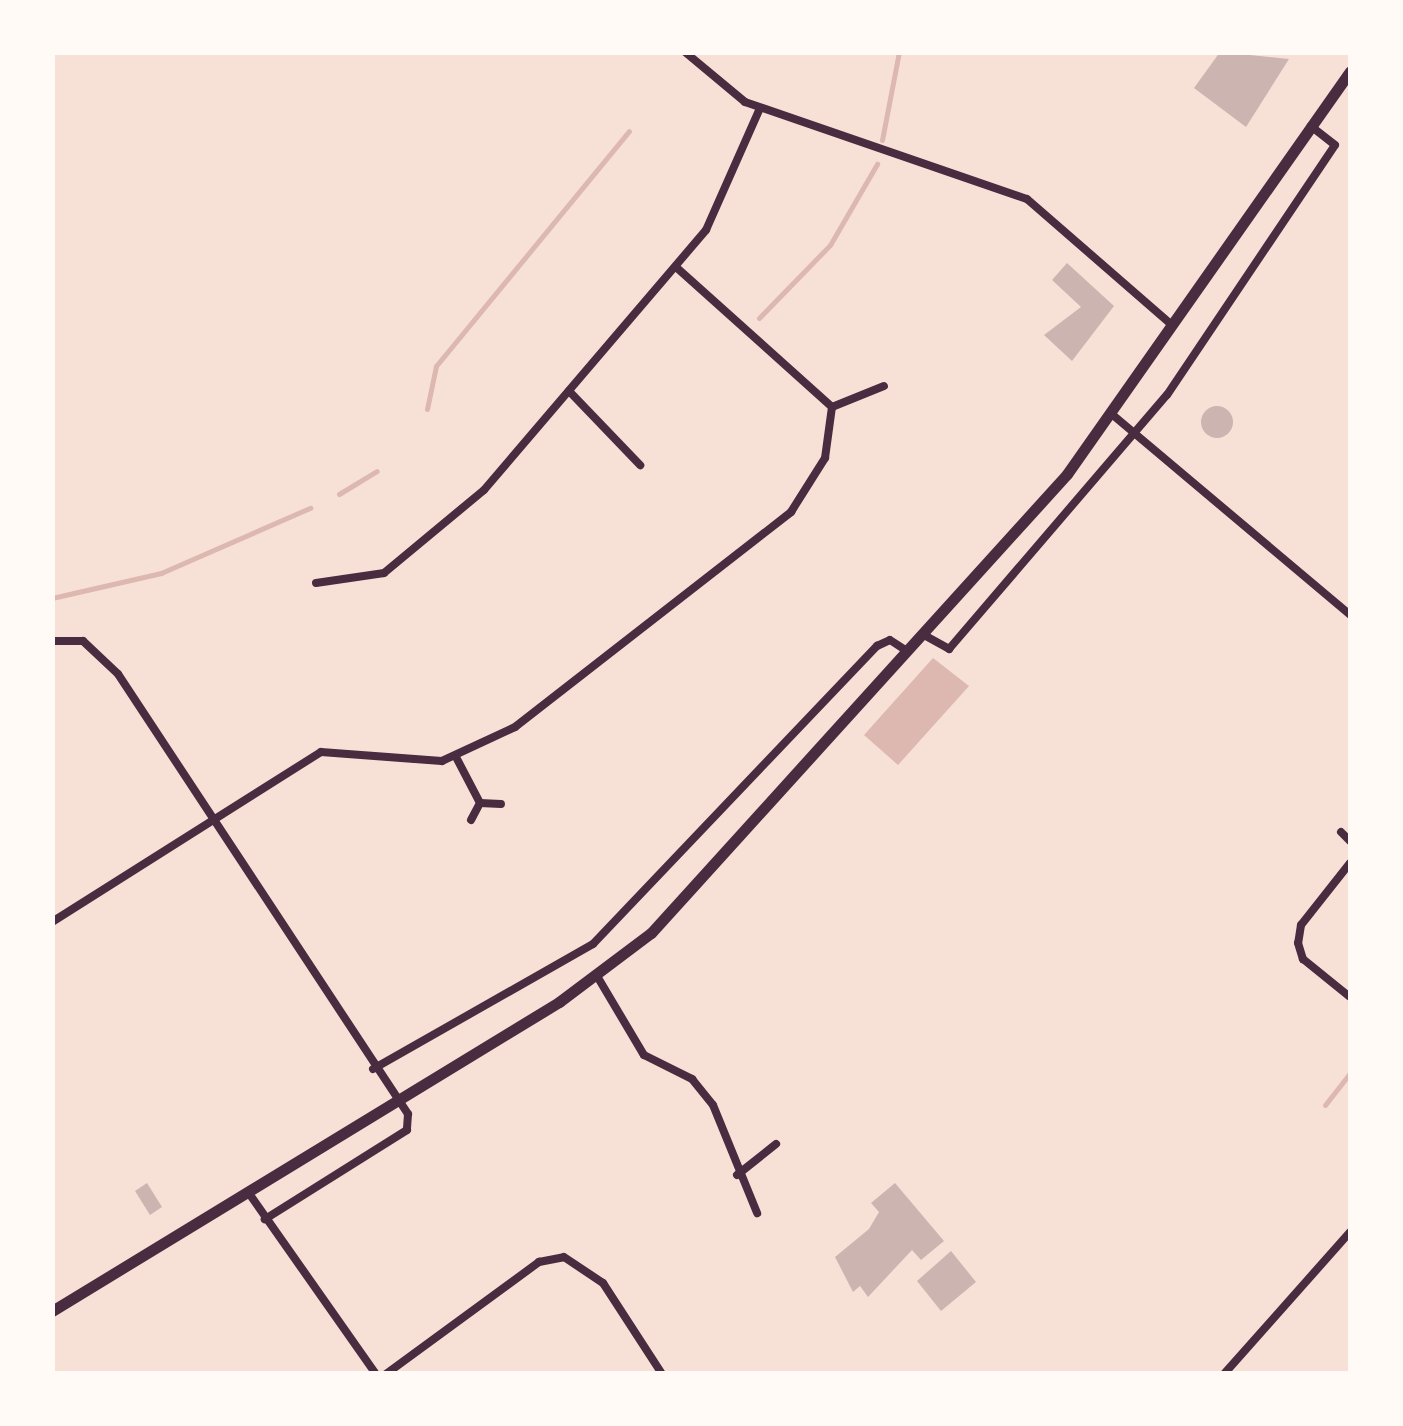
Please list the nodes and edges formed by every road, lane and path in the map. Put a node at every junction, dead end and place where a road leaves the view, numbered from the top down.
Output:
1 (685, 52) edge
2 (1350, 72) edge
3 (760, 108) junction
4 (1308, 124) junction
5 (676, 266) junction
6 (1176, 328) junction
7 (884, 386) dead end
8 (569, 391) junction
9 (832, 407) junction
10 (1114, 416) junction
11 (1136, 434) junction
12 (640, 466) dead end
13 (316, 583) dead end
14 (1350, 615) edge
15 (924, 635) junction
16 (52, 640) edge
17 (908, 652) junction
18 (456, 757) junction
19 (480, 802) junction
20 (501, 804) dead end
21 (470, 820) dead end
22 (212, 822) junction
23 (1341, 832) dead end
24 (1350, 841) edge
25 (1350, 862) edge
26 (52, 922) edge
27 (597, 976) junction
28 (1350, 998) edge
29 (372, 1069) junction
30 (396, 1102) junction
31 (776, 1144) dead end
32 (737, 1176) junction
33 (248, 1192) junction
34 (757, 1213) dead end
35 (265, 1219) junction
36 (1350, 1237) edge
37 (52, 1312) edge
38 (376, 1374) edge
39 (386, 1374) edge
40 (662, 1374) edge
41 (1224, 1374) edge

1 - 3 street
2 - 4 main road
3 - 5 street
3 - 6 street
4 - 6 main road
4 - 11 street
5 - 8 street
5 - 9 street
6 - 10 main road
7 - 9 street
8 - 12 street
8 - 13 street
9 - 18 street
10 - 11 street
10 - 15 main road
11 - 14 street
11 - 15 street
15 - 17 main road
16 - 22 street
17 - 27 main road
17 - 29 street
18 - 19 street
18 - 22 street
19 - 20 street
19 - 21 street
22 - 26 street
22 - 29 street
23 - 24 street
25 - 28 street
27 - 30 main road
27 - 32 street
29 - 30 street
30 - 33 main road
30 - 35 street
31 - 32 street
32 - 34 street
33 - 35 street
33 - 37 main road
35 - 38 street
36 - 41 street
39 - 40 street

